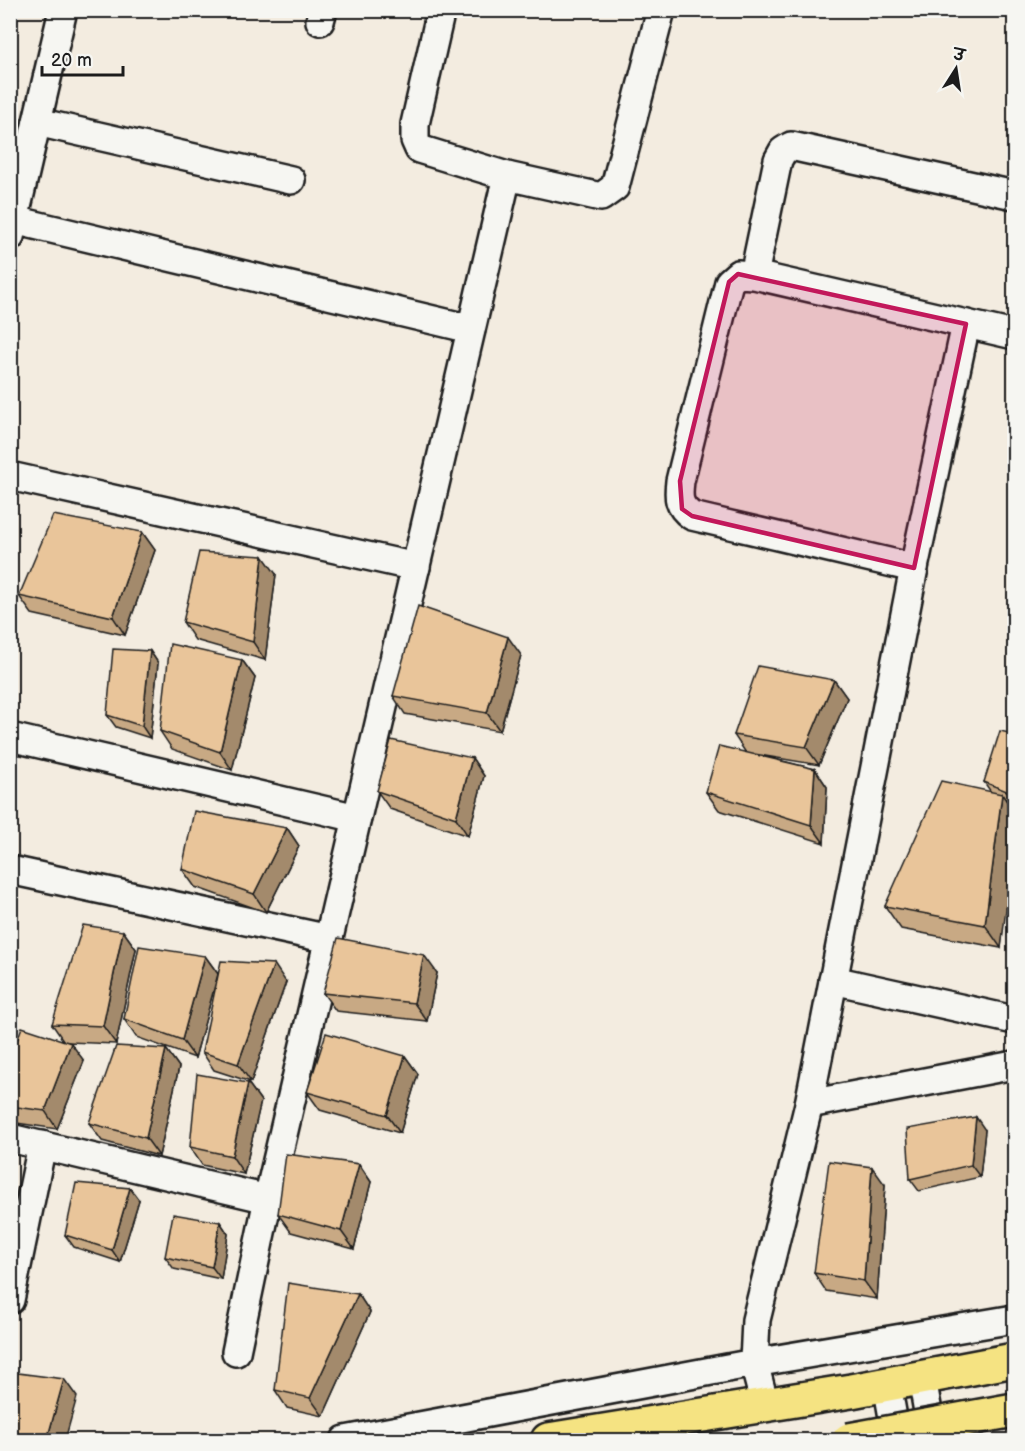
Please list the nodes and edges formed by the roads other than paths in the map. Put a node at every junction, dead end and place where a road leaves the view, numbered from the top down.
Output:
1 (63, 10) edge
2 (441, 10) edge
3 (661, 10) edge
4 (37, 122) junction
5 (507, 176) junction
6 (291, 180) dead end
7 (1014, 195) edge
8 (12, 229) edge
9 (754, 275) junction
10 (966, 324) junction
11 (471, 329) junction
12 (1014, 335) edge
13 (10, 476) edge
14 (416, 567) junction
15 (914, 568) junction
16 (10, 737) edge
17 (357, 818) junction
18 (10, 870) edge
19 (329, 939) junction
20 (833, 980) junction
21 (1014, 1020) edge
22 (1014, 1065) edge
23 (809, 1104) junction
24 (10, 1138) edge
25 (42, 1145) junction
26 (268, 1199) junction
27 (10, 1300) edge
28 (1014, 1319) edge
29 (237, 1352) dead end
30 (1014, 1360) edge
31 (754, 1363) junction
32 (922, 1378) junction
33 (886, 1384) junction
34 (765, 1405) junction
35 (1014, 1410) edge
36 (345, 1440) edge
37 (548, 1440) edge
38 (849, 1440) edge
39 (897, 1440) edge
40 (933, 1440) edge

1 - 4 street
2 - 5 street
3 - 5 street
4 - 6 street
4 - 8 street
5 - 11 street
7 - 9 street
8 - 11 street
9 - 10 street
9 - 15 street
10 - 12 street
10 - 15 street
11 - 14 street
13 - 14 street
14 - 17 street
15 - 20 street
16 - 17 street
17 - 19 street
18 - 19 street
19 - 26 street
20 - 21 street
20 - 23 street
22 - 23 street
23 - 31 street
24 - 25 street
25 - 26 street
25 - 27 street
26 - 29 street
28 - 31 street
30 - 32 main road
31 - 34 street
31 - 36 street
32 - 33 main road
32 - 40 street
33 - 34 main road
33 - 39 street
34 - 37 main road
35 - 38 main road, bridge

